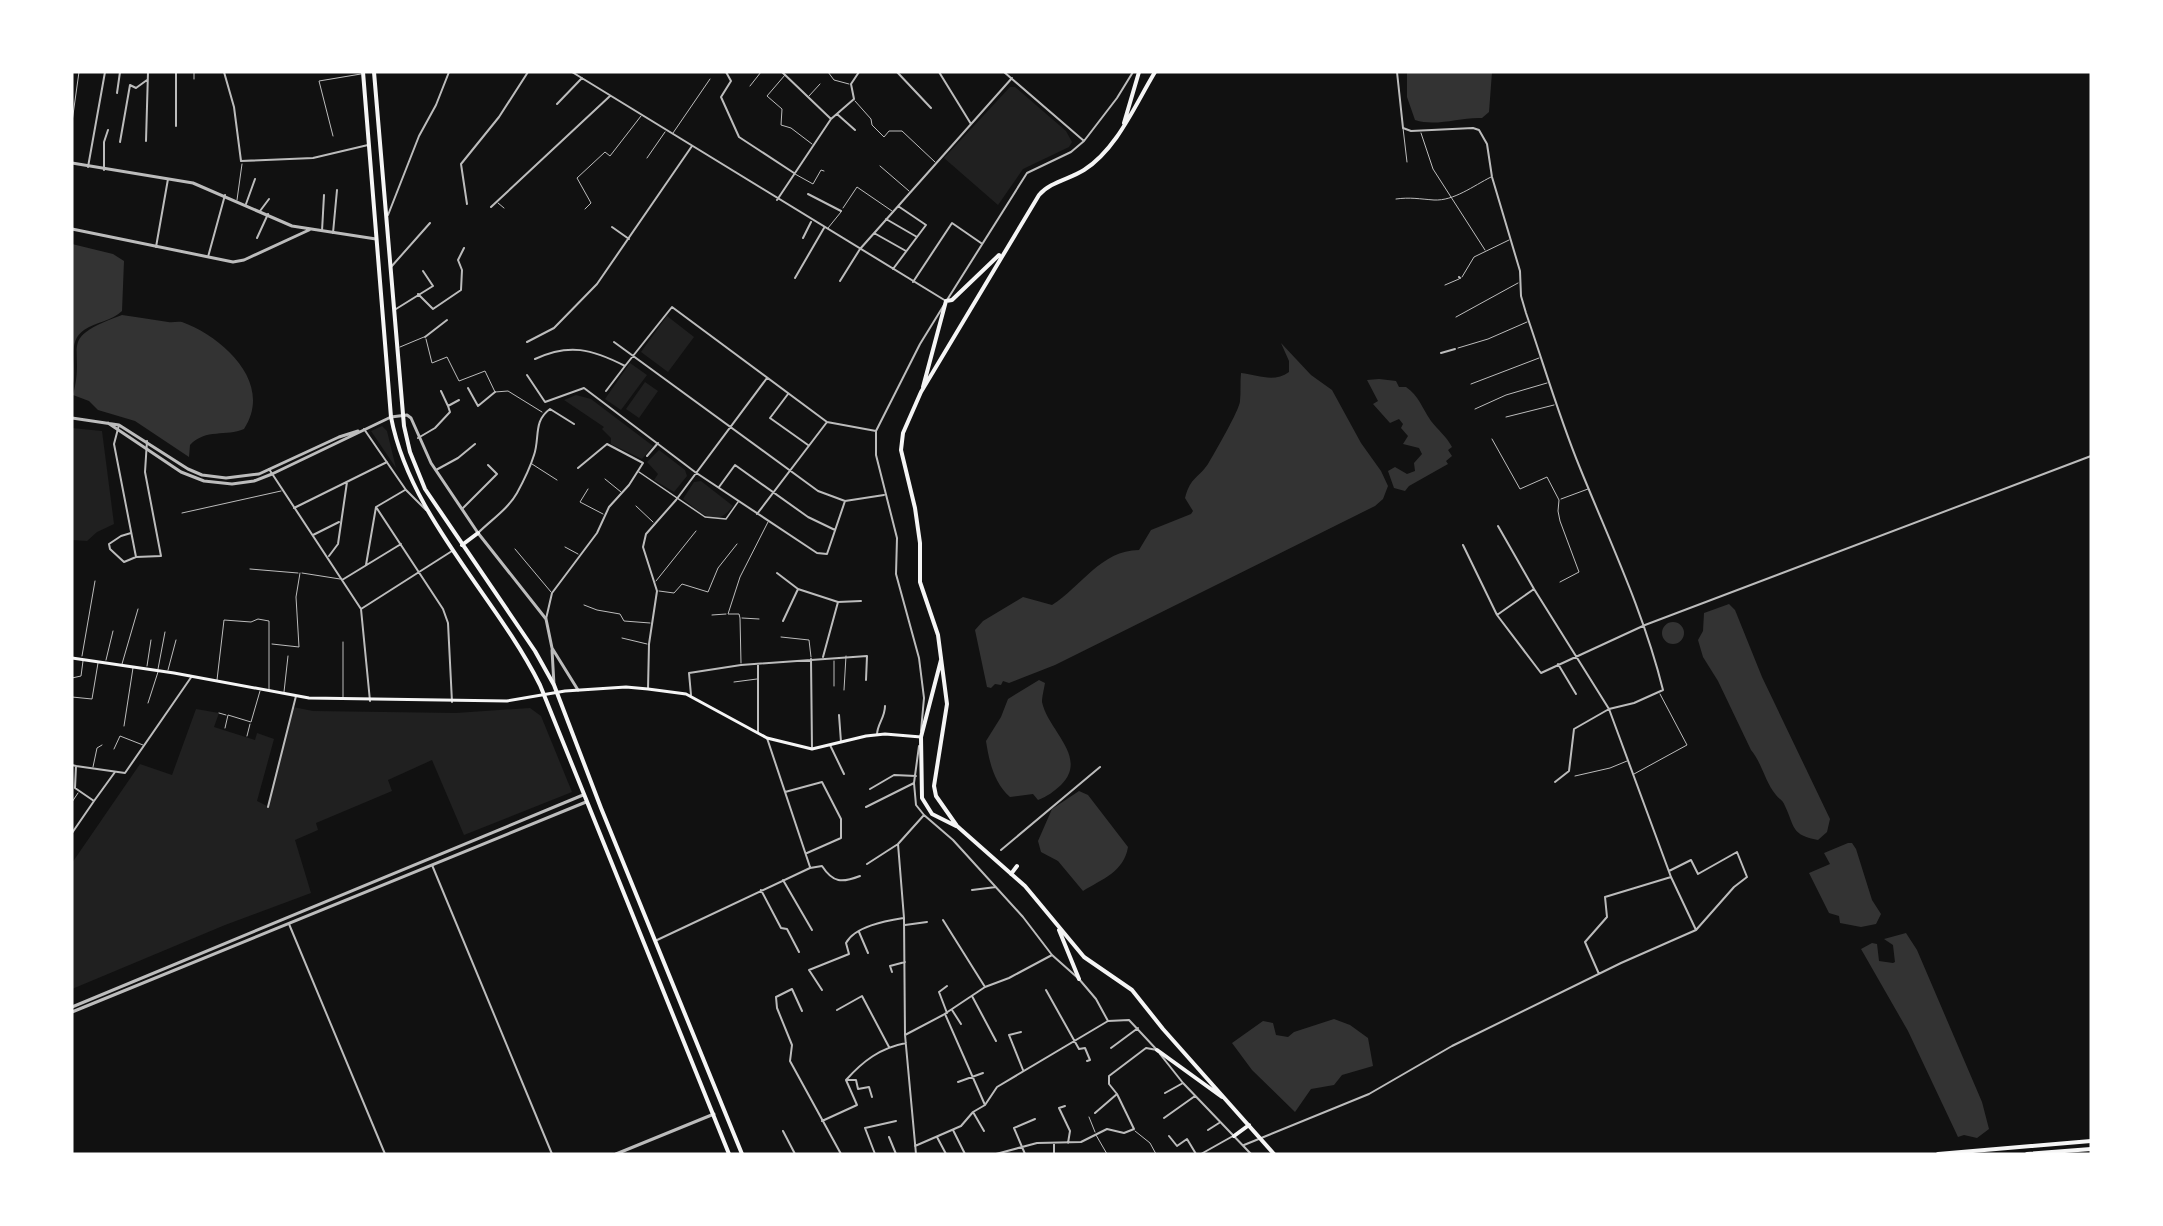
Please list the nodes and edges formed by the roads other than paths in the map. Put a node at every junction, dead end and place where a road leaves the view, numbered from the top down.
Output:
1 (79, 72) edge
2 (105, 72) edge
3 (120, 72) edge
4 (148, 72) edge
5 (176, 72) edge
6 (194, 72) edge
7 (224, 72) edge
8 (374, 72) edge
9 (449, 72) edge
10 (528, 72) edge
11 (572, 72) edge
12 (726, 72) edge
13 (760, 72) edge
14 (782, 72) edge
15 (828, 72) edge
16 (859, 72) edge
17 (897, 72) edge
18 (939, 72) edge
19 (1004, 72) edge
20 (1133, 72) edge
21 (1139, 72) edge
22 (1155, 72) edge
23 (1397, 72) edge
24 (363, 73) edge
25 (785, 75) junction
26 (582, 78) junction
27 (1012, 78) junction
28 (194, 79) dead end
29 (710, 79) dead end
30 (147, 80) junction
31 (820, 84) dead end
32 (851, 84) junction
33 (750, 86) dead end
34 (117, 93) dead end
35 (610, 96) junction
36 (808, 97) junction
37 (854, 99) junction
38 (558, 104) dead end
39 (931, 108) dead end
40 (837, 114) junction
41 (641, 115) junction
42 (831, 119) junction
43 (72, 122) edge
44 (971, 124) junction
45 (176, 126) dead end
46 (1123, 127) junction
47 (1403, 128) junction
48 (108, 130) dead end
49 (855, 130) dead end
50 (666, 131) junction
51 (1421, 131) junction
52 (672, 134) junction
53 (333, 136) dead end
54 (146, 141) dead end
55 (1084, 141) junction
56 (120, 142) dead end
57 (369, 145) junction
58 (813, 145) junction
59 (692, 146) junction
60 (647, 158) dead end
61 (241, 161) junction
62 (1407, 162) dead end
63 (72, 163) edge
64 (936, 163) junction
65 (880, 166) dead end
66 (88, 167) junction
67 (104, 170) junction
68 (824, 171) dead end
69 (794, 173) junction
70 (1492, 177) junction
71 (168, 179) junction
72 (255, 179) dead end
73 (337, 190) dead end
74 (910, 192) junction
75 (808, 194) dead end
76 (225, 195) junction
77 (324, 195) dead end
78 (1452, 197) junction
79 (269, 199) dead end
80 (1396, 199) dead end
81 (237, 200) junction
82 (777, 200) junction
83 (497, 201) junction
84 (246, 204) junction
85 (467, 204) dead end
86 (898, 206) junction
87 (491, 207) dead end
88 (504, 208) dead end
89 (585, 209) dead end
90 (260, 211) junction
91 (841, 212) junction
92 (893, 212) junction
93 (268, 214) junction
94 (386, 219) junction
95 (886, 219) junction
96 (812, 221) junction
97 (430, 223) dead end
98 (612, 227) dead end
99 (824, 228) junction
100 (72, 229) edge
101 (310, 229) junction
102 (322, 231) junction
103 (333, 233) junction
104 (874, 233) junction
105 (917, 237) junction
106 (257, 238) dead end
107 (803, 238) dead end
108 (376, 239) junction
109 (629, 239) junction
110 (1511, 239) junction
111 (981, 243) junction
112 (156, 247) junction
113 (464, 249) dead end
114 (860, 249) junction
115 (1004, 250) junction
116 (1485, 250) junction
117 (906, 252) junction
118 (208, 257) junction
119 (390, 269) junction
120 (893, 269) junction
121 (423, 271) dead end
122 (795, 279) dead end
123 (840, 281) dead end
124 (913, 282) junction
125 (1520, 283) junction
126 (1444, 285) dead end
127 (418, 294) junction
128 (946, 301) junction
129 (393, 311) junction
130 (1456, 317) dead end
131 (447, 320) dead end
132 (1529, 322) junction
133 (425, 337) junction
134 (527, 342) dead end
135 (614, 342) dead end
136 (397, 347) junction
137 (1455, 349) joint
138 (1441, 353) dead end
139 (634, 354) junction
140 (1541, 358) junction
141 (535, 359) dead end
142 (625, 366) junction
143 (527, 375) dead end
144 (767, 378) junction
145 (1549, 382) junction
146 (1471, 384) dead end
147 (468, 388) dead end
148 (441, 390) dead end
149 (606, 391) dead end
150 (495, 392) junction
151 (921, 392) junction
152 (788, 394) junction
153 (459, 400) dead end
154 (1556, 404) junction
155 (448, 406) junction
156 (1475, 409) dead end
157 (544, 413) junction
158 (404, 415) junction
159 (391, 417) junction
160 (1506, 417) dead end
161 (72, 418) edge
162 (827, 422) junction
163 (108, 423) junction
164 (119, 424) junction
165 (573, 424) dead end
166 (730, 426) junction
167 (117, 430) junction
168 (362, 430) junction
169 (876, 431) junction
170 (418, 438) junction
171 (1492, 439) dead end
172 (147, 441) junction
173 (658, 443) junction
174 (474, 444) dead end
175 (808, 445) junction
176 (144, 446) junction
177 (647, 456) dead end
178 (2091, 456) edge
179 (170, 458) junction
180 (166, 462) junction
181 (387, 462) junction
182 (531, 463) junction
183 (488, 465) dead end
184 (184, 467) junction
185 (578, 468) dead end
186 (269, 469) junction
187 (436, 470) junction
188 (789, 470) junction
189 (638, 471) junction
190 (695, 471) junction
191 (182, 472) junction
192 (272, 474) junction
193 (222, 478) junction
194 (605, 479) dead end
195 (557, 480) dead end
196 (347, 482) junction
197 (222, 484) junction
198 (719, 487) junction
199 (1589, 488) junction
200 (588, 489) dead end
201 (405, 490) junction
202 (281, 491) junction
203 (773, 492) junction
204 (623, 493) junction
205 (884, 495) junction
206 (678, 497) junction
207 (1559, 500) junction
208 (845, 501) junction
209 (738, 502) junction
210 (636, 506) dead end
211 (376, 507) junction
212 (294, 508) junction
213 (462, 509) junction
214 (427, 510) junction
215 (182, 513) dead end
216 (757, 514) junction
217 (604, 515) junction
218 (339, 522) junction
219 (769, 522) junction
220 (654, 524) junction
221 (1498, 525) dead end
222 (836, 530) junction
223 (696, 531) dead end
224 (131, 533) junction
225 (478, 533) junction
226 (313, 535) junction
227 (401, 543) junction
228 (737, 544) dead end
229 (462, 545) junction
230 (1463, 545) dead end
231 (565, 547) dead end
232 (515, 549) dead end
233 (455, 550) junction
234 (579, 555) junction
235 (328, 556) junction
236 (136, 557) junction
237 (366, 565) junction
238 (250, 569) dead end
239 (420, 572) junction
240 (300, 573) junction
241 (777, 573) dead end
242 (342, 580) junction
243 (96, 581) dead end
244 (656, 581) junction
245 (1560, 582) dead end
246 (798, 589) junction
247 (1534, 589) junction
248 (657, 591) junction
249 (552, 593) junction
250 (861, 601) dead end
251 (838, 602) junction
252 (584, 605) dead end
253 (138, 609) dead end
254 (361, 609) junction
255 (728, 614) junction
256 (712, 615) dead end
257 (1497, 615) junction
258 (740, 618) junction
259 (546, 619) junction
260 (759, 620) dead end
261 (783, 621) dead end
262 (652, 623) junction
263 (1645, 625) junction
264 (113, 631) dead end
265 (165, 632) dead end
266 (781, 637) dead end
267 (622, 638) dead end
268 (151, 640) dead end
269 (176, 640) dead end
270 (343, 642) dead end
271 (270, 644) junction
272 (649, 644) junction
273 (552, 648) junction
274 (288, 656) dead end
275 (834, 656) junction
276 (846, 656) junction
277 (942, 656) junction
278 (1578, 656) junction
279 (823, 657) junction
280 (72, 658) edge
281 (83, 659) junction
282 (811, 659) junction
283 (98, 661) junction
284 (106, 662) junction
285 (122, 664) junction
286 (758, 664) junction
287 (1558, 664) junction
288 (741, 665) junction
289 (134, 666) junction
290 (147, 668) junction
291 (158, 670) junction
292 (168, 672) junction
293 (192, 676) junction
294 (72, 678) edge
295 (759, 679) junction
296 (866, 680) dead end
297 (217, 682) junction
298 (734, 682) dead end
299 (554, 685) junction
300 (834, 686) dead end
301 (260, 689) junction
302 (648, 689) junction
303 (578, 690) junction
304 (844, 690) dead end
305 (269, 691) junction
306 (556, 692) junction
307 (284, 694) junction
308 (1576, 694) dead end
309 (1660, 694) junction
310 (543, 695) junction
311 (296, 696) junction
312 (691, 696) junction
313 (72, 697) edge
314 (343, 700) junction
315 (370, 700) junction
316 (452, 702) junction
317 (148, 703) dead end
318 (885, 706) dead end
319 (1609, 709) junction
320 (219, 713) dead end
321 (228, 715) junction
322 (839, 715) dead end
323 (251, 722) junction
324 (124, 726) dead end
325 (225, 728) dead end
326 (758, 734) junction
327 (247, 735) dead end
328 (877, 735) junction
329 (921, 737) junction
330 (768, 738) junction
331 (841, 742) junction
332 (102, 744) dead end
333 (831, 745) junction
334 (144, 746) junction
335 (114, 749) dead end
336 (812, 749) junction
337 (1629, 760) junction
338 (74, 766) edge
339 (1100, 767) dead end
340 (92, 768) junction
341 (114, 772) junction
342 (844, 774) dead end
343 (1632, 775) junction
344 (915, 776) junction
345 (1575, 776) dead end
346 (1555, 782) dead end
347 (914, 783) junction
348 (73, 788) edge
349 (870, 789) dead end
350 (79, 791) junction
351 (785, 792) junction
352 (583, 795) junction
353 (94, 801) junction
354 (72, 802) edge
355 (586, 802) junction
356 (268, 807) dead end
357 (866, 807) dead end
358 (924, 815) junction
359 (957, 826) junction
360 (72, 833) edge
361 (898, 844) junction
362 (1001, 850) dead end
363 (807, 853) junction
364 (430, 859) junction
365 (867, 864) dead end
366 (432, 865) junction
367 (1017, 866) dead end
368 (810, 868) junction
369 (1669, 871) junction
370 (1011, 874) junction
371 (860, 876) dead end
372 (1671, 877) junction
373 (783, 880) junction
374 (376, 881) junction
375 (379, 887) junction
376 (996, 887) junction
377 (761, 890) junction
378 (972, 890) dead end
379 (286, 918) junction
380 (904, 918) junction
381 (943, 920) dead end
382 (927, 922) dead end
383 (289, 924) junction
384 (904, 925) junction
385 (1057, 926) junction
386 (812, 930) dead end
387 (1696, 930) junction
388 (859, 932) junction
389 (238, 938) junction
390 (655, 941) junction
391 (240, 944) junction
392 (799, 952) dead end
393 (868, 953) dead end
394 (1052, 954) junction
395 (905, 962) junction
396 (892, 972) dead end
397 (1599, 974) junction
398 (1079, 979) junction
399 (947, 986) dead end
400 (985, 987) junction
401 (822, 990) dead end
402 (1046, 990) dead end
403 (109, 992) junction
404 (972, 996) junction
405 (111, 997) junction
406 (72, 1007) edge
407 (837, 1010) dead end
408 (952, 1010) junction
409 (802, 1011) dead end
410 (72, 1012) edge
411 (946, 1014) junction
412 (1108, 1021) junction
413 (961, 1024) dead end
414 (1138, 1028) junction
415 (1021, 1032) dead end
416 (905, 1035) junction
417 (996, 1041) dead end
418 (1074, 1041) junction
419 (906, 1043) junction
420 (889, 1047) junction
421 (1111, 1048) dead end
422 (1157, 1050) junction
423 (1087, 1061) dead end
424 (1023, 1070) junction
425 (983, 1073) dead end
426 (974, 1077) junction
427 (846, 1080) junction
428 (958, 1082) dead end
429 (1183, 1083) junction
430 (1117, 1094) junction
431 (1164, 1094) dead end
432 (1195, 1096) junction
433 (872, 1097) dead end
434 (1229, 1103) junction
435 (985, 1105) junction
436 (1065, 1106) dead end
437 (973, 1112) junction
438 (1095, 1113) dead end
439 (714, 1114) junction
440 (1089, 1117) dead end
441 (1164, 1118) dead end
442 (1035, 1119) dead end
443 (822, 1121) junction
444 (896, 1121) dead end
445 (1219, 1123) junction
446 (1249, 1125) junction
447 (1134, 1129) junction
448 (953, 1130) junction
449 (1208, 1130) dead end
450 (783, 1131) dead end
451 (984, 1131) dead end
452 (1096, 1135) junction
453 (1169, 1136) dead end
454 (1234, 1136) junction
455 (889, 1137) dead end
456 (938, 1137) junction
457 (1260, 1138) junction
458 (2091, 1141) edge
459 (1054, 1143) junction
460 (1068, 1143) junction
461 (1244, 1145) junction
462 (915, 1146) junction
463 (1022, 1146) junction
464 (2091, 1149) edge
465 (1004, 1152) edge
466 (916, 1153) edge
467 (385, 1154) edge
468 (552, 1154) edge
469 (616, 1154) edge
470 (729, 1154) edge
471 (742, 1154) edge
472 (795, 1154) edge
473 (841, 1154) edge
474 (875, 1154) edge
475 (896, 1154) edge
476 (911, 1154) edge
477 (946, 1154) edge
478 (965, 1154) edge
479 (996, 1154) edge
480 (1025, 1154) edge
481 (1054, 1154) edge
482 (1107, 1154) edge
483 (1156, 1154) edge
484 (1196, 1154) edge
485 (1202, 1154) edge
486 (1251, 1154) edge
487 (1274, 1154) edge
488 (1938, 1154) edge
489 (2027, 1154) edge

1 - 43 lane
2 - 66 street
3 - 34 street
4 - 30 street
5 - 45 street
6 - 28 lane
7 - 61 street
8 - 94 main road
9 - 94 street
10 - 85 street
11 - 26 street
12 - 69 street
13 - 33 lane
14 - 25 street
15 - 32 lane
16 - 32 street
17 - 39 street
18 - 44 street
19 - 27 street
20 - 55 street
21 - 46 main road
22 - 46 main road
23 - 47 street
24 - 53 lane
24 - 57 main road
25 - 36 street
25 - 58 lane
26 - 35 street
26 - 38 street
27 - 44 street
27 - 55 street
29 - 52 lane
30 - 54 street
30 - 56 street
31 - 36 lane
32 - 37 street
35 - 41 street
35 - 83 street
36 - 42 street
37 - 40 street
37 - 64 lane
40 - 42 street
40 - 49 street
41 - 50 street
41 - 89 lane
42 - 58 street
44 - 64 street
46 - 115 main road
47 - 51 street
47 - 62 lane
48 - 67 street
50 - 52 street
50 - 60 lane
51 - 70 street
51 - 78 lane
52 - 59 street
55 - 111 street
57 - 61 street
57 - 108 main road
58 - 69 street
59 - 82 street
59 - 109 street
61 - 81 lane
63 - 66 street
64 - 74 street
65 - 74 lane
66 - 67 street
67 - 71 street
68 - 69 lane
69 - 82 street
70 - 78 lane
70 - 110 street
71 - 76 street
71 - 112 street
72 - 84 street
73 - 103 street
74 - 86 street
75 - 91 street
76 - 81 street
76 - 118 street
77 - 102 street
78 - 80 lane
78 - 116 lane
79 - 90 street
81 - 84 street
82 - 96 street
83 - 87 street
83 - 88 lane
84 - 90 street
86 - 92 street
86 - 105 street
90 - 93 street
91 - 92 lane
91 - 99 lane
92 - 95 street
93 - 101 street
93 - 106 street
94 - 119 main road
95 - 104 street
95 - 105 street
96 - 99 street
96 - 107 street
97 - 119 street
98 - 109 street
99 - 114 street
99 - 122 street
100 - 112 street
101 - 102 street
101 - 118 street
102 - 103 street
103 - 108 street
104 - 114 street
104 - 117 street
105 - 117 street
108 - 159 main road
109 - 134 street
110 - 116 lane
110 - 125 street
111 - 124 street
111 - 128 street
112 - 118 street
113 - 127 street
114 - 120 street
114 - 123 street
115 - 128 main road
115 - 151 main road
116 - 126 lane
117 - 120 street
119 - 129 main road
120 - 124 street
121 - 127 street
124 - 128 street
125 - 130 lane
125 - 132 street
127 - 129 street
128 - 151 main road
128 - 169 street
129 - 136 main road
131 - 133 street
132 - 137 lane
132 - 140 street
133 - 136 lane
133 - 150 lane
135 - 139 street
136 - 158 main road
137 - 138 street
139 - 142 street
139 - 144 street
139 - 166 street
140 - 145 street
140 - 146 lane
141 - 142 street
142 - 149 street
143 - 173 street
144 - 152 street
144 - 166 street
145 - 154 street
145 - 156 lane
147 - 150 street
148 - 155 street
150 - 157 lane
151 - 277 main road
152 - 162 street
152 - 175 street
153 - 155 street
154 - 160 lane
154 - 199 street
155 - 170 street
157 - 165 street
157 - 182 street
158 - 159 street
158 - 170 street
158 - 229 main road
159 - 168 street
159 - 214 main road
161 - 163 street
162 - 169 street
162 - 175 street
163 - 164 street
163 - 167 street
164 - 167 street
164 - 172 street
166 - 188 street
166 - 190 street
167 - 176 street
167 - 224 street
168 - 181 street
168 - 186 street
168 - 192 street
169 - 205 street
170 - 187 street
171 - 207 lane
172 - 176 street
172 - 179 street
173 - 177 street
173 - 190 street
174 - 187 street
175 - 188 street
176 - 180 street
176 - 236 street
178 - 263 street
179 - 180 street
179 - 184 street
180 - 191 street
181 - 196 street
181 - 201 street
182 - 195 lane
182 - 225 street
183 - 213 street
184 - 191 street
184 - 193 street
185 - 189 street
186 - 192 street
186 - 193 street
187 - 213 street
188 - 203 street
188 - 208 street
189 - 204 street
189 - 206 street
190 - 198 street
190 - 206 street
191 - 197 street
192 - 197 street
192 - 202 street
193 - 197 street
194 - 204 lane
196 - 212 street
196 - 218 street
198 - 203 street
198 - 209 street
199 - 207 lane
199 - 263 street
200 - 217 lane
201 - 211 street
201 - 214 street
202 - 212 street
202 - 215 lane
203 - 216 street
203 - 222 street
204 - 217 street
205 - 208 street
205 - 329 street
206 - 209 street
206 - 220 street
207 - 245 lane
208 - 222 street
209 - 216 street
210 - 220 lane
211 - 227 street
211 - 237 street
212 - 226 street
213 - 225 street
214 - 233 main road
216 - 219 street
217 - 234 street
218 - 226 street
218 - 235 street
219 - 222 street
219 - 255 lane
220 - 244 street
221 - 247 street
223 - 244 lane
224 - 236 street
224 - 236 street
225 - 229 main road
225 - 259 street
226 - 235 street
227 - 237 street
227 - 239 street
228 - 248 lane
229 - 299 main road
230 - 257 street
231 - 234 lane
232 - 249 lane
233 - 239 street
233 - 310 main road
234 - 249 street
235 - 242 street
237 - 242 street
238 - 240 lane
239 - 254 street
239 - 316 street
240 - 242 lane
240 - 271 lane
241 - 246 street
242 - 254 street
243 - 281 lane
244 - 248 street
246 - 251 street
246 - 261 street
247 - 257 street
247 - 278 street
248 - 262 street
249 - 259 street
250 - 251 street
251 - 279 street
252 - 262 lane
253 - 285 lane
254 - 315 street
255 - 256 lane
255 - 258 lane
257 - 287 street
258 - 260 lane
258 - 288 lane
259 - 273 street
262 - 272 street
263 - 278 street
263 - 309 street
264 - 284 lane
265 - 291 lane
266 - 282 lane
267 - 272 lane
268 - 290 lane
269 - 292 lane
270 - 314 lane
271 - 297 lane
271 - 305 lane
272 - 302 street
273 - 299 street
273 - 303 street
274 - 307 lane
275 - 276 street
275 - 279 street
275 - 300 lane
276 - 296 street
276 - 304 lane
277 - 329 main road
277 - 359 main road
278 - 287 street
278 - 319 street
279 - 282 street
280 - 281 main road
281 - 283 main road
281 - 294 lane
282 - 286 street
282 - 336 street
283 - 284 main road
283 - 313 lane
284 - 285 main road
285 - 289 main road
286 - 288 street
286 - 295 street
287 - 308 street
288 - 312 street
289 - 290 main road
289 - 324 lane
290 - 291 main road
291 - 292 main road
291 - 317 lane
292 - 293 main road
293 - 297 main road
293 - 334 street
295 - 298 lane
295 - 326 street
297 - 301 main road
299 - 306 main road
301 - 305 main road
301 - 323 lane
302 - 303 main road
302 - 312 main road
303 - 306 main road
305 - 307 main road
306 - 310 main road
306 - 390 main road
307 - 311 main road
309 - 319 street
309 - 343 lane
310 - 316 main road
310 - 352 main road
311 - 314 main road
311 - 356 street
312 - 326 main road
314 - 315 main road
315 - 316 main road
318 - 328 street
319 - 337 street
319 - 346 street
320 - 321 lane
321 - 323 lane
321 - 325 lane
322 - 331 street
323 - 327 lane
326 - 330 main road
328 - 329 main road
328 - 331 main road
329 - 344 street
329 - 359 main road
330 - 336 main road
330 - 351 street
331 - 333 main road
332 - 340 lane
333 - 336 main road
333 - 342 street
334 - 335 lane
334 - 341 street
337 - 343 street
337 - 345 lane
338 - 340 street
338 - 348 street
339 - 362 street
340 - 341 street
341 - 353 street
343 - 369 street
344 - 347 street
344 - 349 street
347 - 357 street
347 - 358 street
348 - 350 street
350 - 353 street
350 - 354 lane
351 - 363 street
351 - 363 street
352 - 355 main road
352 - 364 street
353 - 360 street
355 - 366 street
355 - 439 main road
358 - 361 street
358 - 376 street
359 - 370 main road
361 - 365 street
361 - 380 street
363 - 368 street
364 - 366 street
364 - 374 street
366 - 375 street
366 - 468 street
367 - 370 main road
368 - 371 street
368 - 373 street
369 - 372 street
369 - 387 street
370 - 385 main road
372 - 387 street
372 - 397 street
373 - 377 street
373 - 386 street
374 - 375 street
374 - 379 street
375 - 383 street
376 - 378 street
376 - 394 street
377 - 390 street
377 - 392 street
379 - 383 street
379 - 389 street
380 - 384 street
380 - 388 street
381 - 400 street
382 - 384 street
383 - 391 street
383 - 467 street
384 - 395 street
385 - 398 main road
385 - 434 main road
387 - 397 street
388 - 393 street
388 - 401 street
389 - 391 street
389 - 403 street
390 - 471 main road
391 - 405 street
394 - 398 street
394 - 400 street
395 - 396 street
395 - 416 street
397 - 457 street
398 - 412 street
399 - 411 street
400 - 404 street
402 - 418 street
403 - 405 street
403 - 406 street
404 - 408 street
404 - 417 street
405 - 410 street
407 - 420 street
408 - 411 street
408 - 413 street
409 - 443 street
411 - 416 street
411 - 426 street
412 - 414 street
412 - 418 street
414 - 421 street
414 - 422 street
415 - 424 street
416 - 419 street
418 - 423 street
418 - 424 street
419 - 420 street
419 - 462 street
420 - 427 street
422 - 429 street
422 - 430 street
422 - 434 main road
424 - 435 street
425 - 426 street
426 - 428 street
426 - 435 street
427 - 433 street
427 - 443 street
429 - 431 street
429 - 432 street
430 - 438 street
430 - 447 street
432 - 441 street
432 - 445 street
434 - 446 main road
435 - 437 street
436 - 460 street
437 - 448 street
437 - 451 street
439 - 469 street
439 - 470 main road
440 - 452 lane
442 - 463 street
443 - 473 street
444 - 474 street
445 - 449 street
445 - 454 street
446 - 454 main road
446 - 457 main road
447 - 452 street
447 - 483 lane
448 - 456 street
448 - 478 street
450 - 472 street
452 - 460 street
452 - 482 lane
453 - 484 street
454 - 461 street
454 - 485 street
455 - 475 street
456 - 462 street
456 - 477 street
457 - 461 street
457 - 487 main road
458 - 488 main road
459 - 460 street
459 - 463 street
459 - 481 street
461 - 486 street
462 - 466 street
463 - 465 street
463 - 480 street
464 - 489 main road
465 - 479 street
466 - 476 street

